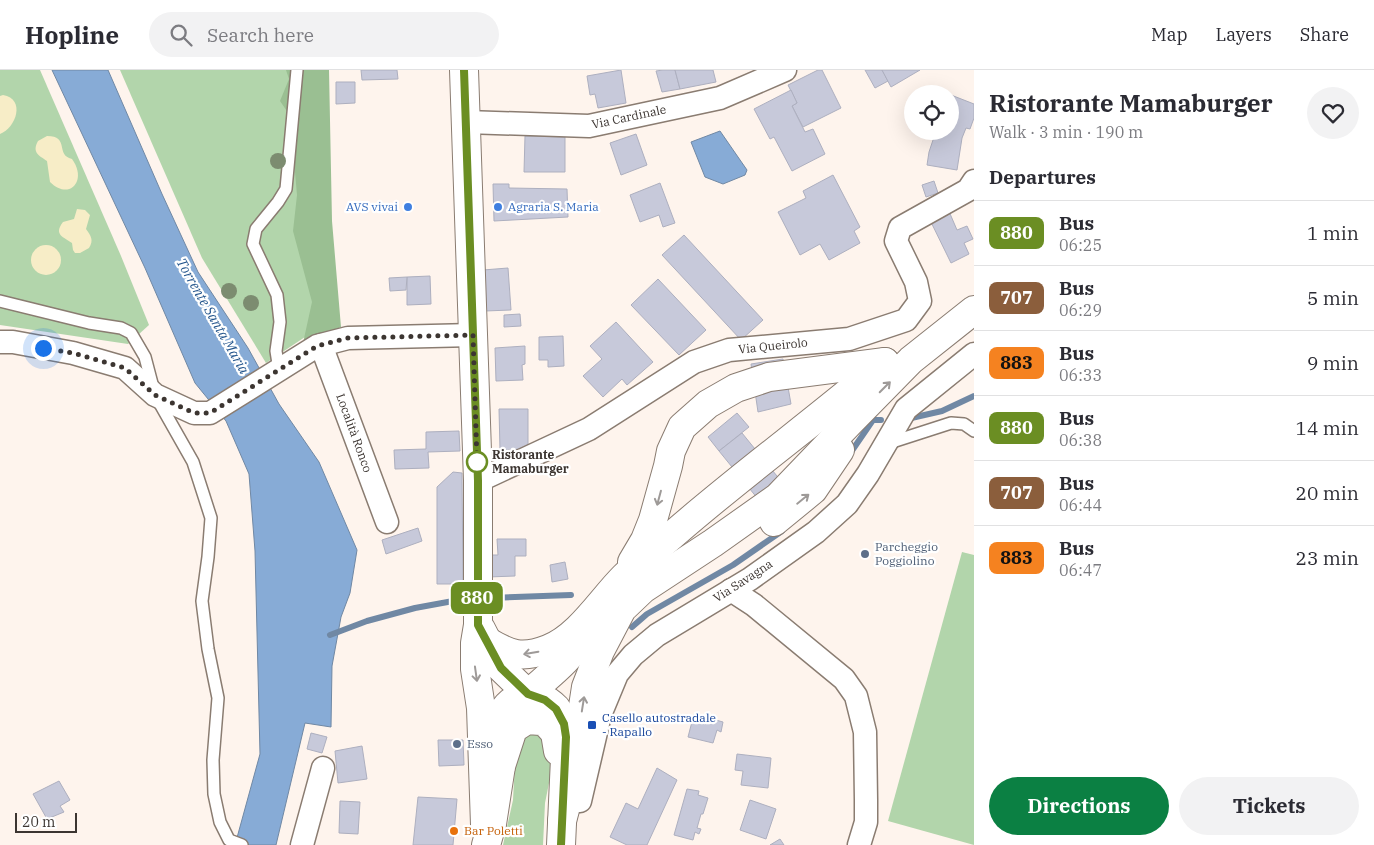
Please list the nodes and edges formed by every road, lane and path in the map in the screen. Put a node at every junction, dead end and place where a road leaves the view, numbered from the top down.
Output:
1 (297, 70) edge
2 (464, 70) edge
3 (785, 70) edge
4 (466, 122) junction
5 (974, 181) edge
6 (974, 293) edge
7 (0, 301) edge
8 (974, 310) edge
9 (473, 335) junction
10 (0, 342) edge
11 (321, 345) junction
12 (974, 354) edge
13 (876, 363) junction
14 (278, 371) junction
15 (155, 395) junction
16 (858, 413) junction
17 (974, 431) edge
18 (885, 445) junction
19 (478, 481) junction
20 (387, 522) dead end
21 (640, 549) junction
22 (629, 587) junction
23 (731, 590) junction
24 (598, 606) junction
25 (480, 617) junction
26 (528, 694) junction
27 (501, 766) junction
28 (323, 768) dead end
29 (563, 784) junction
30 (561, 833) edge
31 (242, 845) edge
32 (302, 845) edge
33 (486, 845) edge
34 (859, 845) edge

1 - 14 lane
2 - 4 main road
3 - 4 street, Via Cardinale
4 - 9 main road
5 - 19 street, Via Queirolo
6 - 13 main road
7 - 15 lane
16 -> 8 main road
9 - 11 street
9 - 19 main road
10 - 15 street
11 - 14 street
11 - 20 street, Località Ronco
12 - 18 street, Via Savagna
13 - 21 main road
13 -> 21 main road
13 - 22 main road
14 - 15 street
15 - 31 lane
16 - 22 main road
22 -> 16 main road
17 - 18 lane
18 - 23 street, Via Savagna
19 - 25 main road
21 - 22 main road
22 - 24 main road
30 -> 22 main road
23 - 30 street, Via Savagna
23 - 34 street
24 -> 25 main road
24 - 26 main road
25 - 26 main road
25 -> 33 main road
26 - 27 main road
26 - 29 main road
27 - 29 main road
27 - 33 main road
28 - 32 street
29 - 30 main road

